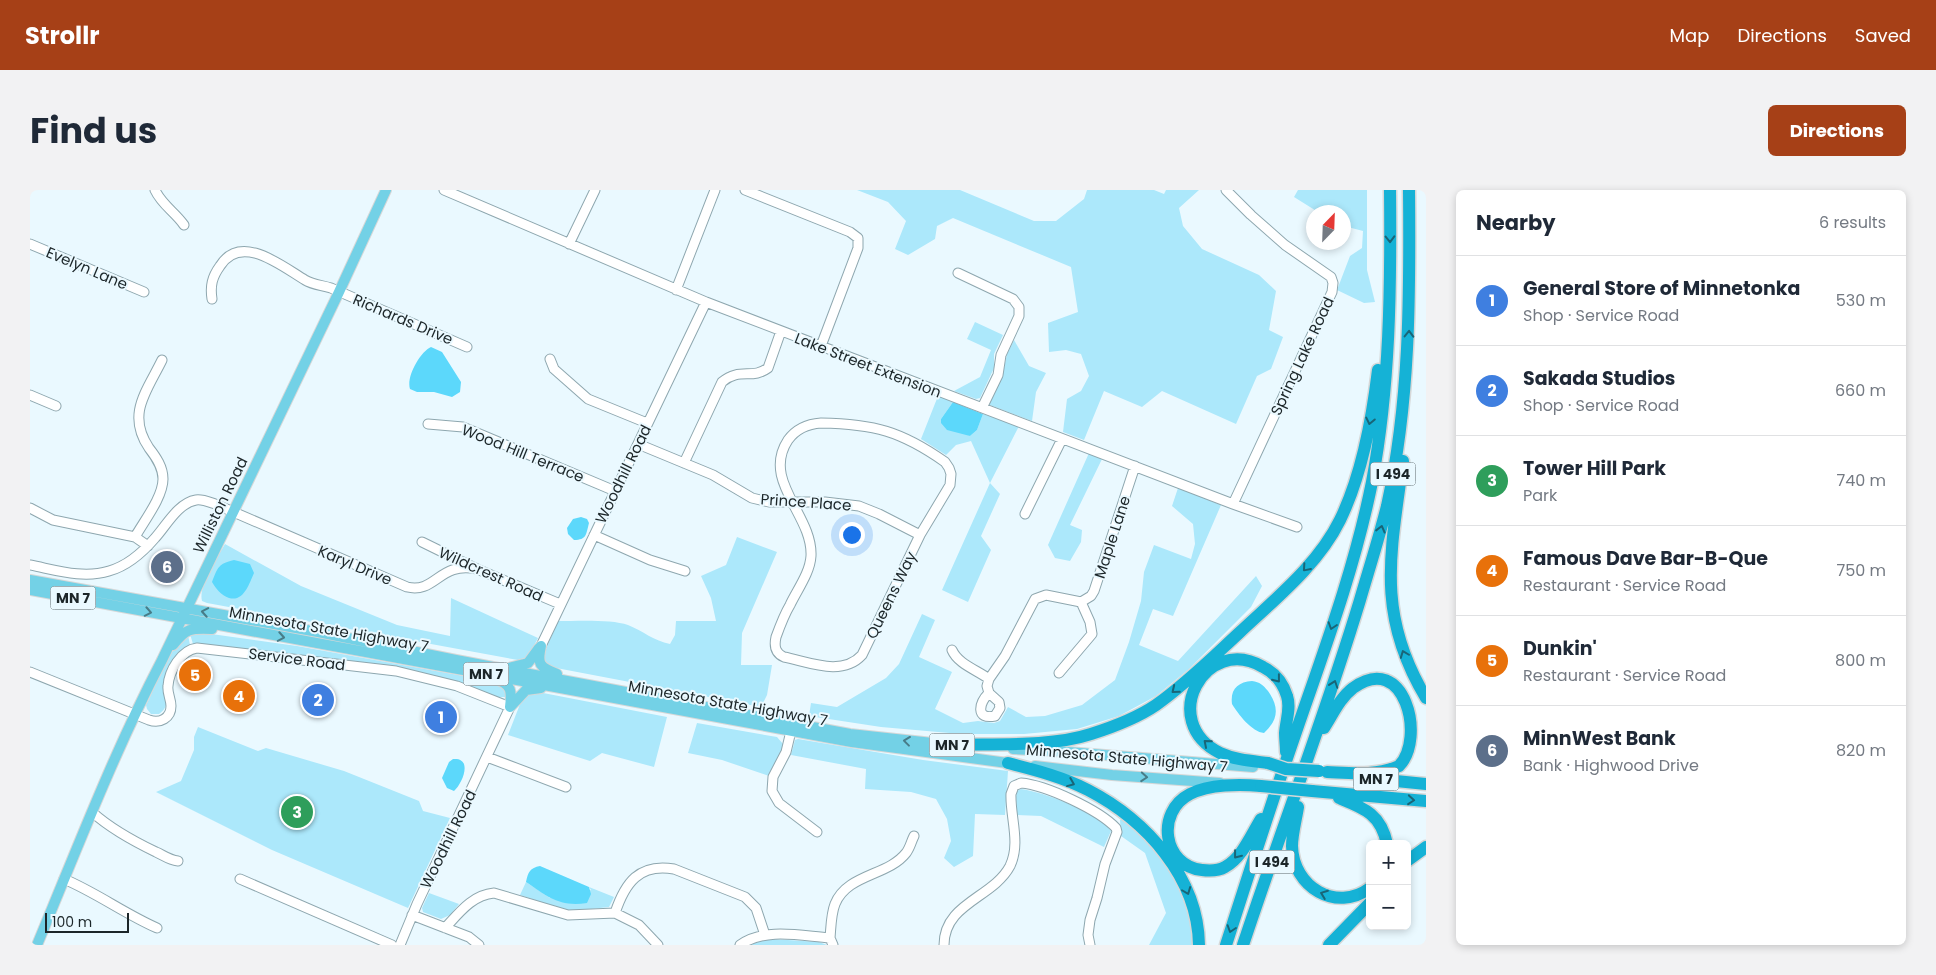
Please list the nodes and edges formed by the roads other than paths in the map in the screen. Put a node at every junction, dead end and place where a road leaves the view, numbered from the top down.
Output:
1 (155, 190) edge
2 (386, 190) edge
3 (444, 190) edge
4 (594, 190) edge
5 (715, 190) edge
6 (745, 190) edge
7 (1226, 190) edge
8 (1390, 190) edge
9 (1409, 190) edge
10 (767, 194) edge
11 (184, 225) dead end
12 (30, 244) edge
13 (569, 244) junction
14 (958, 273) dead end
15 (676, 290) junction
16 (144, 292) dead end
17 (339, 292) junction
18 (212, 299) dead end
19 (706, 302) junction
20 (1389, 322) junction
21 (781, 331) junction
22 (467, 346) dead end
23 (821, 346) junction
24 (550, 359) dead end
25 (162, 360) dead end
26 (1407, 364) junction
27 (30, 395) edge
28 (56, 406) dead end
29 (982, 408) junction
30 (647, 423) junction
31 (428, 424) dead end
32 (1062, 438) junction
33 (638, 444) junction
34 (684, 463) junction
35 (1135, 466) junction
36 (615, 491) junction
37 (792, 502) junction
38 (1233, 504) junction
39 (30, 508) edge
40 (232, 513) junction
41 (1025, 514) dead end
42 (1297, 527) dead end
43 (594, 535) junction
44 (920, 535) junction
45 (135, 537) junction
46 (422, 542) dead end
47 (148, 546) junction
48 (30, 566) edge
49 (477, 569) junction
50 (685, 572) dead end
51 (30, 580) edge
52 (30, 590) edge
53 (1081, 602) junction
54 (560, 604) junction
55 (184, 614) junction
56 (248, 631) junction
57 (541, 646) junction
58 (952, 650) dead end
59 (162, 660) junction
60 (505, 668) junction
61 (30, 672) edge
62 (476, 672) junction
63 (1059, 674) dead end
64 (989, 679) junction
65 (560, 684) junction
66 (989, 693) dead end
67 (1426, 698) edge
68 (510, 707) junction
69 (1423, 711) dead end
70 (134, 714) junction
71 (791, 731) junction
72 (1424, 732) dead end
73 (944, 745) junction
74 (1312, 747) junction
75 (487, 757) junction
76 (1008, 763) junction
77 (1267, 765) junction
78 (1286, 765) junction
79 (1323, 771) junction
80 (1302, 780) junction
81 (1238, 784) junction
82 (1426, 784) edge
83 (566, 787) dead end
84 (1327, 792) junction
85 (1273, 799) junction
86 (1426, 801) edge
87 (92, 812) junction
88 (817, 832) dead end
89 (914, 836) dead end
90 (1386, 840) edge
91 (1426, 848) edge
92 (1411, 858) edge
93 (178, 861) dead end
94 (64, 879) junction
95 (240, 880) dead end
96 (1366, 890) edge
97 (1366, 907) edge
98 (615, 914) junction
99 (412, 915) junction
100 (157, 928) dead end
101 (445, 928) junction
102 (765, 935) junction
103 (832, 942) edge
104 (37, 945) edge
105 (392, 945) edge
106 (400, 945) edge
107 (479, 945) edge
108 (658, 945) edge
109 (740, 945) edge
110 (944, 945) edge
111 (1090, 945) edge
112 (1199, 945) edge
113 (1226, 945) edge
114 (1243, 945) edge
115 (1329, 945) edge

1 - 11 street
2 - 17 main road, Williston Road
3 - 13 street, Lake Street Extension
4 - 13 street
5 - 15 street
6 - 10 street
7 - 38 street, Spring Lake Road
8 -> 20 highway, I 494
26 -> 9 highway, I 494
10 - 23 street
12 - 16 street, Evelyn Lane
13 - 15 street, Lake Street Extension
14 - 29 street
15 - 19 street, Lake Street Extension
17 - 18 street, Richards Drive
17 - 22 street, Richards Drive
17 - 40 main road, Williston Road
19 - 21 street, Lake Street Extension
19 - 30 street, Woodhill Road
20 -> 73 highway
20 -> 78 highway, I 494
21 - 23 street, Lake Street Extension
21 - 34 street
23 - 29 street, Lake Street Extension
24 - 30 street
25 - 45 street
67 -> 26 highway
74 -> 26 highway, I 494
27 - 28 street
29 - 32 street, Lake Street Extension
30 - 33 street, Woodhill Road
31 - 36 street, Wood Hill Terrace
32 - 35 street, Lake Street Extension
32 - 41 street
33 - 34 street, Prince Place
33 - 36 street, Woodhill Road
34 - 37 street, Prince Place
35 - 38 street, Lake Street Extension
35 - 53 street, Maple Lane
36 - 43 street, Woodhill Road
37 - 44 street, Prince Place
37 - 44 street, Queens Way
37 - 44 street, Queens Way
38 - 42 street, Lake Street Extension
39 - 45 street
40 - 47 street, Karyl Drive
40 - 49 street, Karyl Drive
40 - 55 main road, Williston Road
43 - 50 street
43 - 54 street, Woodhill Road
45 - 47 street
46 - 49 street, Wildcrest Road
47 - 48 street, Karyl Drive
49 - 54 street, Wildcrest Road
51 - 55 main road, Minnesota State Highway 7 / MN 7
52 -> 55 main road, Minnesota State Highway 7 / MN 7
53 - 63 street
53 - 64 street
54 - 57 street, Woodhill Road
55 - 56 main road, Minnesota State Highway 7 / MN 7
55 - 59 main road, Williston Road
60 -> 55 main road, Minnesota State Highway 7 / MN 7
56 - 59 main road
56 -> 62 main road, Minnesota State Highway 7 / MN 7
57 - 60 main road
57 - 65 main road
58 - 64 street
59 - 70 main road, Williston Road
60 - 65 main road, Minnesota State Highway 7 / MN 7
61 - 70 street, Service Road
62 - 65 main road, Minnesota State Highway 7 / MN 7
62 - 68 main road
64 - 66 street
65 - 68 main road
65 - 71 main road, Minnesota State Highway 7 / MN 7
73 -> 65 main road, Minnesota State Highway 7 / MN 7
68 - 70 street, Service Road
68 - 75 street, Woodhill Road
69 - 74 highway
70 - 87 main road, Williston Road
71 - 76 main road, Minnesota State Highway 7 / MN 7
71 - 88 street
72 - 79 highway
73 - 77 main road, Minnesota State Highway 7 / MN 7
74 - 80 highway, I 494
75 - 83 street
75 - 99 street, Woodhill Road
76 -> 81 main road, Minnesota State Highway 7 / MN 7
76 -> 112 highway
77 - 78 highway, bridge
77 -> 78 highway
78 - 79 highway, MN 7, bridge
78 - 85 highway, I 494
79 - 82 highway, MN 7
96 -> 80 highway
80 - 114 highway, I 494
81 - 84 highway, Minnesota State Highway 7 / MN 7, bridge
85 -> 81 highway
84 -> 86 highway, Minnesota State Highway 7 / MN 7
84 - 90 highway
85 -> 113 highway, I 494
87 - 93 street
87 - 94 main road, Williston Road
89 - 103 street
91 - 92 highway
94 - 100 street
94 - 104 main road, Williston Road
95 - 105 street
97 - 115 highway
98 - 101 street
98 - 102 street
98 - 108 street
99 - 101 street
99 - 106 street, Woodhill Road
101 - 107 street
102 - 103 street
102 - 109 street
110 - 111 street

